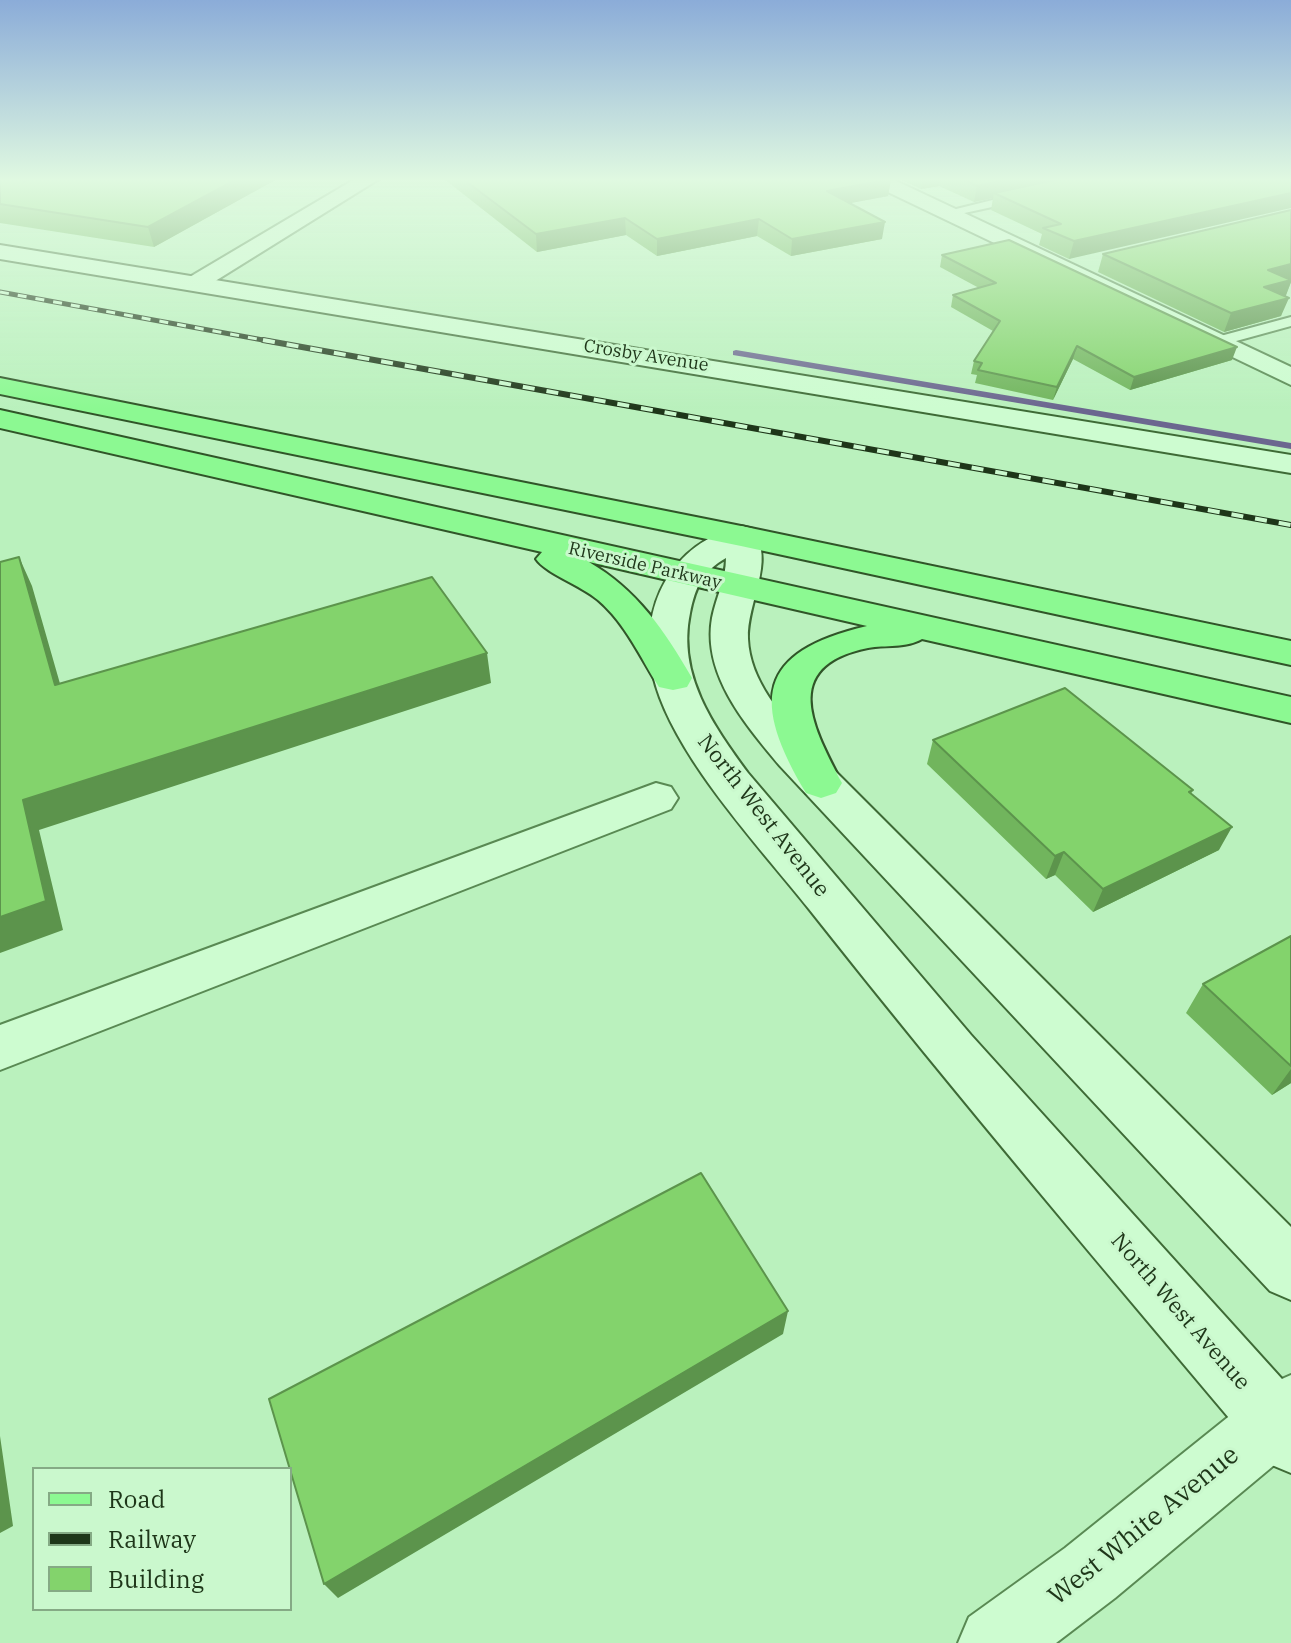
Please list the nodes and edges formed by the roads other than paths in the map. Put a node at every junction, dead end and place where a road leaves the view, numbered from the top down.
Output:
1 (23, 256) edge
2 (241, 256) edge
3 (1040, 256) edge
4 (1100, 262) edge
5 (1070, 269) junction
6 (196, 283) junction
7 (1291, 321) edge
8 (1218, 341) junction
9 (1291, 377) edge
10 (0, 386) edge
11 (0, 419) edge
12 (1291, 464) edge
13 (461, 524) junction
14 (741, 536) junction
15 (686, 574) junction
16 (741, 587) junction
17 (958, 636) junction
18 (1291, 653) edge
19 (673, 678) junction
20 (1291, 710) edge
21 (821, 783) junction
22 (656, 798) dead end
23 (0, 1048) edge
24 (1291, 1270) edge
25 (1285, 1422) edge
26 (995, 1643) edge

1 - 6 street, Crosby Avenue
2 - 6 street
3 - 5 street
4 - 5 street
5 - 8 street
6 - 12 street, Crosby Avenue
7 - 8 lane
8 - 9 street
10 - 14 main road
11 - 13 main road, Riverside Parkway
13 - 15 main road, Riverside Parkway
13 - 19 main road
14 - 15 street, North West Avenue
14 - 16 street
14 - 18 main road
15 - 16 main road, Riverside Parkway
15 - 19 street, North West Avenue
16 - 17 main road, Riverside Parkway
16 - 21 street
17 - 20 main road, Riverside Parkway
17 - 21 main road
19 - 25 street, North West Avenue
21 - 24 street
22 - 23 street
25 - 26 street, West White Avenue

